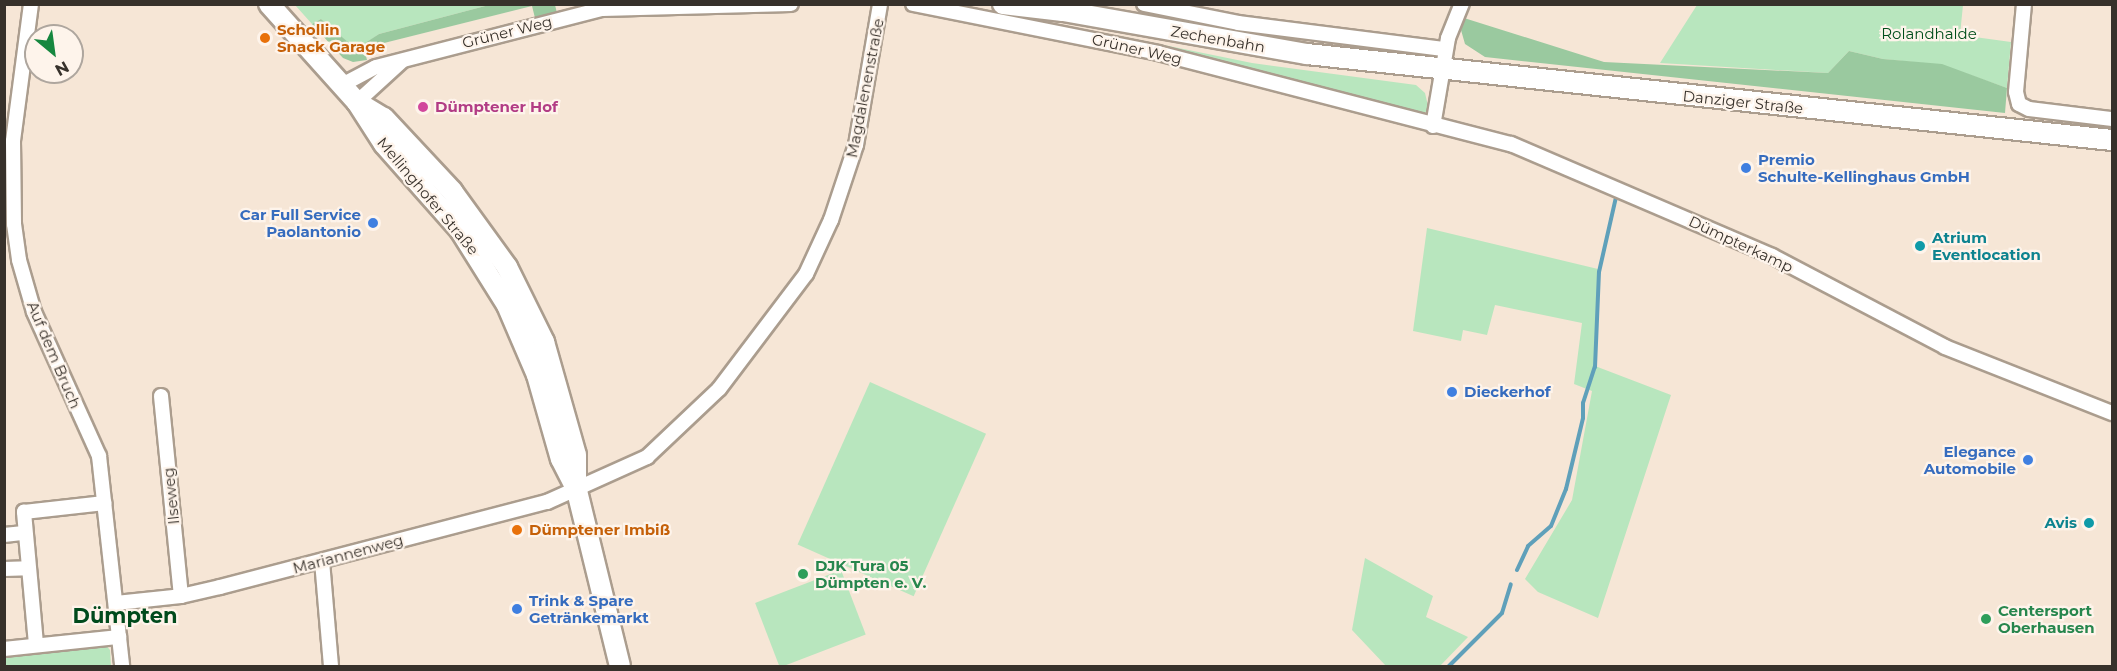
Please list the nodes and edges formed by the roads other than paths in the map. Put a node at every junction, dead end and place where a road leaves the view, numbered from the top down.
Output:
1 (31, 4) edge
2 (269, 4) edge
3 (791, 4) edge
4 (880, 4) edge
5 (913, 4) edge
6 (1003, 4) edge
7 (1042, 4) edge
8 (1144, 4) edge
9 (1462, 4) edge
10 (2024, 4) edge
11 (1063, 11) junction
12 (1445, 49) junction
13 (404, 60) junction
14 (1373, 62) joint
15 (1442, 70) junction
16 (342, 85) junction
17 (357, 102) junction
18 (1358, 107) joint
19 (2112, 119) edge
20 (1433, 126) junction
21 (2112, 140) edge
22 (161, 396) dead end
23 (2112, 413) edge
24 (577, 491) junction
25 (104, 503) junction
26 (24, 533) junction
27 (4, 535) edge
28 (322, 561) junction
29 (28, 568) junction
30 (4, 569) edge
31 (181, 596) junction
32 (116, 603) junction
33 (119, 637) junction
34 (36, 644) junction
35 (4, 649) edge
36 (122, 666) edge
37 (331, 666) edge
38 (620, 666) edge

1 - 25 street, Auf dem Bruch
2 - 16 main road, Mellinghofer Straße
3 - 13 street, Grüner Weg
4 - 24 street, Magdalenenstraße
5 - 18 street, Grüner Weg
6 - 11 main road, Zechenbahn
7 - 11 main road, Zechenbahn
8 - 12 street, Zechenbahn
9 - 12 street
10 - 19 street
11 - 14 main road, Zechenbahn
12 - 15 street
13 - 16 street, Grüner Weg
13 - 17 street, Grüner Weg
14 - 15 main road, Danziger Straße
15 - 20 street
15 - 21 main road, Danziger Straße
16 - 17 main road, Mellinghofer Straße
17 - 24 main road, Mellinghofer Straße
18 - 20 street, Dümpterkamp
20 - 23 street, Dümpterkamp
22 - 31 street, Ilseweg
24 - 28 street, Mariannenweg
24 - 38 main road, Mellinghofer Straße
25 - 26 street
25 - 32 street, Auf dem Bruch
26 - 27 street
26 - 29 street
28 - 31 street, Mariannenweg
28 - 37 street
29 - 30 street
29 - 34 street
31 - 32 street, Mariannenweg
32 - 33 street, Auf dem Bruch
33 - 34 street
33 - 36 street, Auf dem Bruch
34 - 35 street

